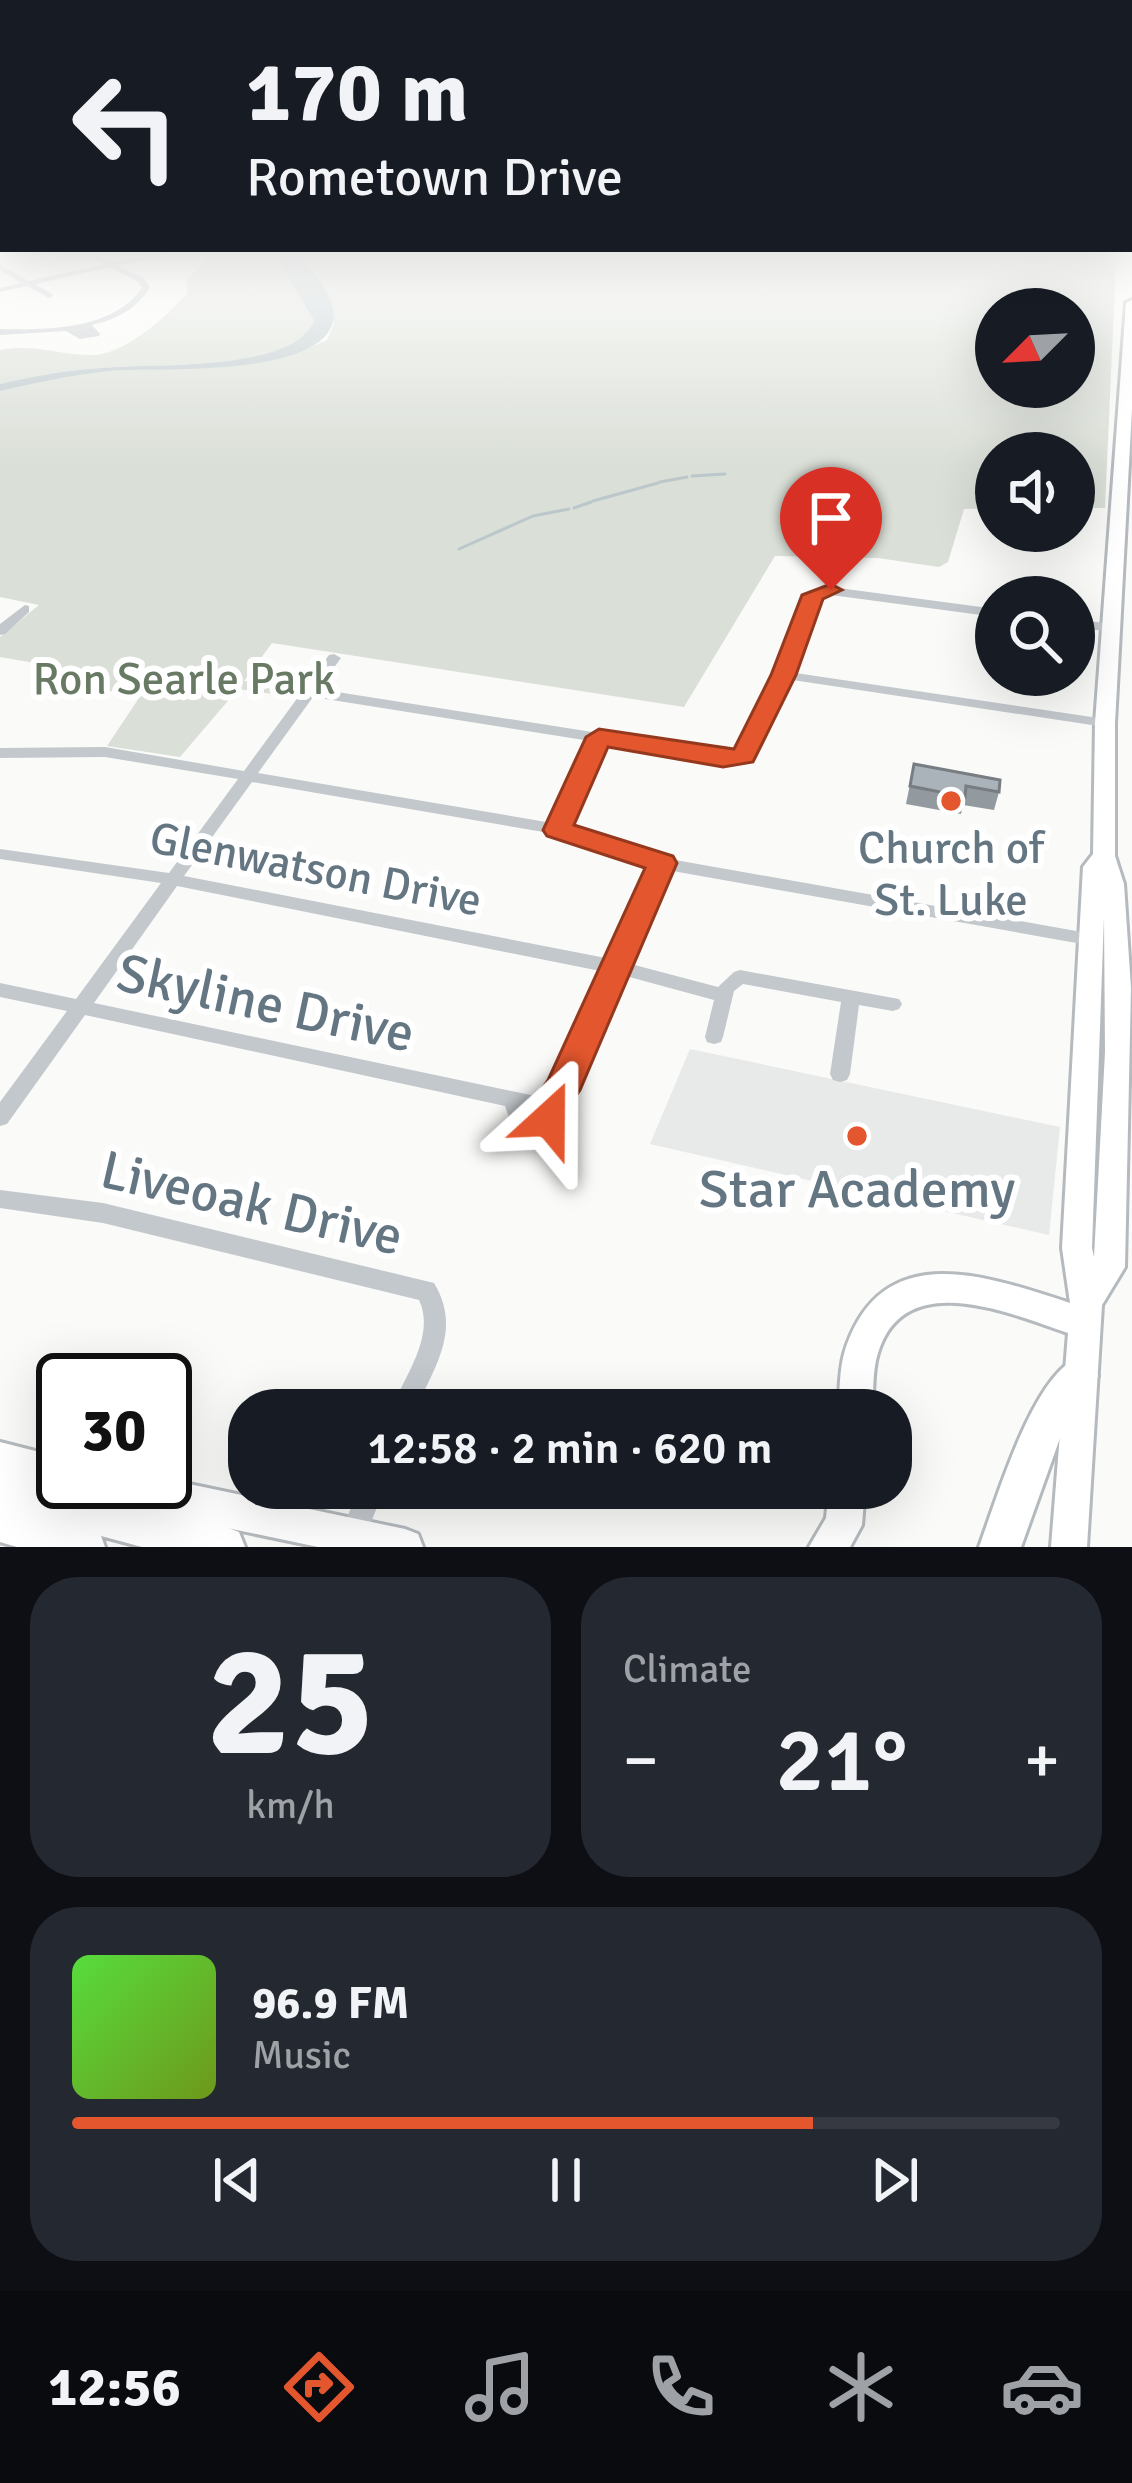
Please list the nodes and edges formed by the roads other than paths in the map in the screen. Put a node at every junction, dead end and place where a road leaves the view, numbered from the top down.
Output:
1 (88, 323) edge
2 (1131, 323) edge
3 (0, 332) edge
4 (25, 609) dead end
5 (975, 610) edge
6 (1095, 626) edge
7 (1111, 628) junction
8 (0, 631) edge
9 (334, 658) dead end
10 (783, 675) junction
11 (310, 692) junction
12 (1105, 723) junction
13 (599, 737) junction
14 (0, 753) edge
15 (250, 778) junction
16 (557, 830) junction
17 (0, 854) edge
18 (662, 863) junction
19 (172, 880) junction
20 (1115, 945) edge
21 (616, 967) junction
22 (0, 990) edge
23 (723, 994) junction
24 (851, 997) junction
25 (893, 1004) dead end
26 (82, 1008) junction
27 (714, 1036) dead end
28 (840, 1074) dead end
29 (0, 1118) edge
30 (0, 1199) edge
31 (1085, 1312) junction
32 (1079, 1376) junction
33 (411, 1389) edge
34 (857, 1389) edge
35 (0, 1460) edge
36 (36, 1469) edge
37 (0, 1490) edge
38 (192, 1502) edge
39 (364, 1509) edge
40 (845, 1509) edge
41 (0, 1521) edge
42 (353, 1535) junction
43 (84, 1547) edge
44 (224, 1547) edge
45 (405, 1547) edge
46 (827, 1547) edge
47 (1000, 1547) edge
48 (1069, 1547) edge

1 - 3 street
2 - 7 main road
4 - 8 street
5 - 10 street
6 - 7 street
7 - 12 main road
9 - 11 street
10 - 12 street
10 - 13 street
11 - 13 street
11 - 15 street
12 - 20 main road
13 - 16 street
14 - 15 street
15 - 16 street
15 - 19 street
16 - 18 street
17 - 19 street, Glenwatson Drive
18 - 20 street
18 - 21 street
19 - 21 street, Glenwatson Drive
19 - 26 street
20 - 31 main road
21 - 23 street, Glenwatson Drive
21 - 26 street, Skyline Drive
22 - 26 street, Skyline Drive
23 - 24 street
23 - 27 street
24 - 25 street
24 - 28 street
26 - 29 street
30 - 33 street, Liveoak Drive
31 - 32 main road
31 - 34 main road
32 - 47 highway
32 - 48 main road
35 - 36 main road
37 - 44 highway
38 - 42 main road
39 - 42 street
40 - 46 main road
41 - 43 highway
42 - 45 main road

